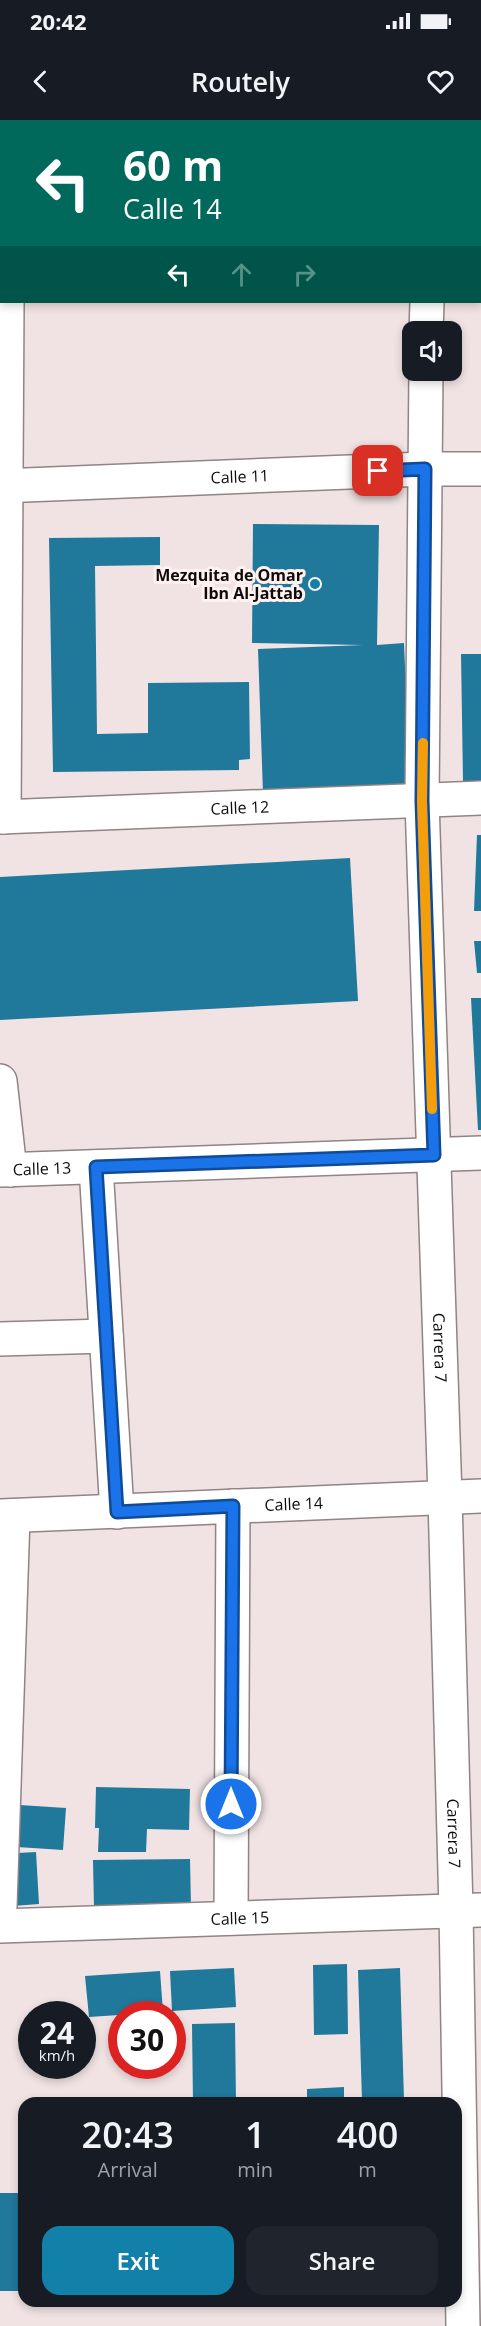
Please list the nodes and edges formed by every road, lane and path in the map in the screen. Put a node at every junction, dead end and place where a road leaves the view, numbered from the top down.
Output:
1 (7, 303) edge
2 (427, 303) edge
3 (426, 321) edge
4 (426, 381) edge
5 (425, 469) junction
6 (481, 469) edge
7 (2, 485) edge
8 (481, 798) edge
9 (422, 801) junction
10 (2, 817) edge
11 (0, 1081) edge
12 (481, 1153) edge
13 (434, 1155) junction
14 (96, 1167) junction
15 (5, 1170) edge
16 (106, 1336) junction
17 (0, 1339) edge
18 (481, 1496) edge
19 (445, 1497) junction
20 (233, 1506) junction
21 (117, 1512) junction
22 (7, 1516) edge
23 (4, 1671) edge
24 (0, 1906) edge
25 (469, 1910) edge
26 (231, 1918) junction
27 (0, 1926) edge
28 (463, 2326) edge

1 - 7 street
2 - 3 street
4 - 5 street, Carrera 7
5 - 6 street, Calle 11
5 - 7 street, Calle 11
5 - 9 street, Carrera 7
7 - 10 street
8 - 9 street, Calle 12
9 - 10 street, Calle 12
9 - 13 street, Carrera 7
11 - 15 street
12 - 13 street, Calle 13
13 - 14 street, Calle 13
13 - 19 street, Carrera 7
14 - 15 street, Calle 13
14 - 16 street
16 - 17 street
16 - 21 street
18 - 19 street, Calle 14
19 - 20 street, Calle 14
19 - 25 street, Carrera 7
20 - 21 street, Calle 14
20 - 26 street
21 - 22 street, Calle 14
22 - 23 street
23 - 24 street
25 - 26 street, Calle 15
25 - 28 street, Carrera 7
26 - 27 street, Calle 15

